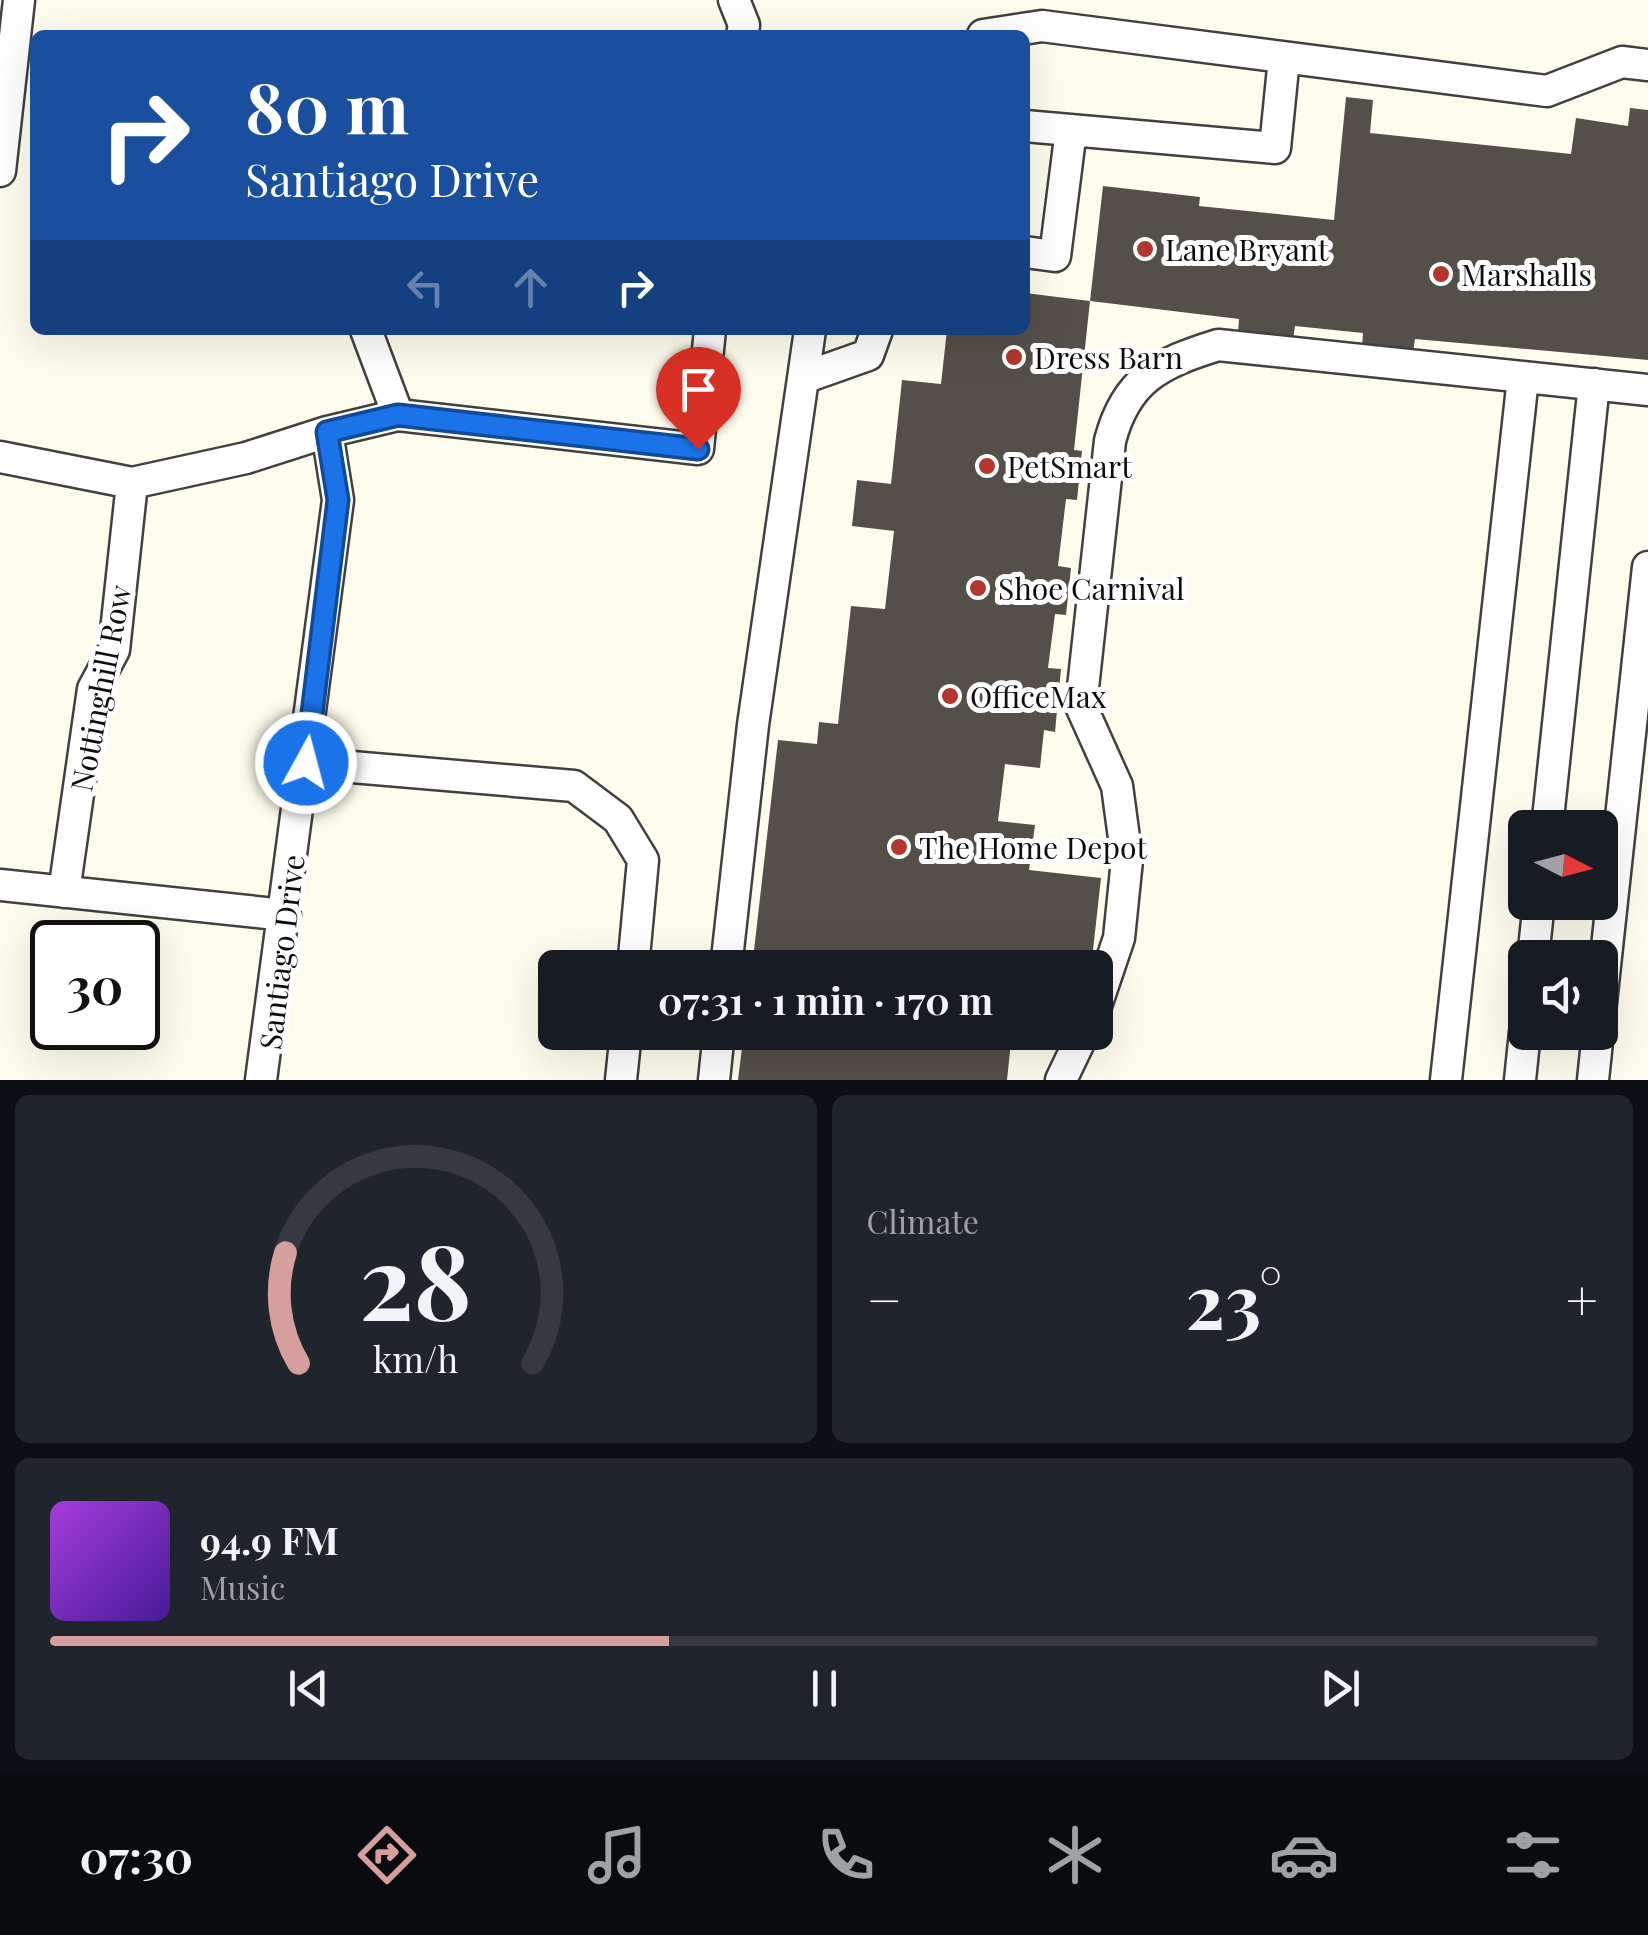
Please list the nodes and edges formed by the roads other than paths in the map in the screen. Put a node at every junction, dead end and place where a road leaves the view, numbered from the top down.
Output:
1 (19, 0) edge
2 (734, 0) edge
3 (741, 30) edge
4 (1016, 30) edge
5 (1284, 58) junction
6 (1648, 65) edge
7 (1030, 126) edge
8 (1071, 130) junction
9 (0, 172) edge
10 (1030, 253) edge
11 (368, 335) edge
12 (709, 335) edge
13 (809, 335) edge
14 (875, 335) edge
15 (804, 378) junction
16 (1523, 378) junction
17 (1594, 384) junction
18 (1648, 390) edge
19 (398, 415) junction
20 (327, 432) junction
21 (0, 457) edge
22 (132, 483) junction
23 (1648, 566) edge
24 (306, 763) junction
25 (1549, 810) edge
26 (0, 884) edge
27 (64, 892) junction
28 (285, 914) junction
29 (1608, 940) edge
30 (634, 950) edge
31 (728, 950) edge
32 (1113, 956) edge
33 (624, 1050) edge
34 (717, 1050) edge
35 (1075, 1050) edge
36 (1523, 1050) edge
37 (1596, 1050) edge
38 (262, 1080) edge
39 (621, 1080) edge
40 (714, 1080) edge
41 (1061, 1080) edge
42 (1446, 1080) edge
43 (1520, 1080) edge
44 (1592, 1080) edge

1 - 9 street
2 - 3 street
4 - 5 street
5 - 6 street
5 - 8 street
7 - 8 street
8 - 10 street
11 - 19 street
12 - 19 street
13 - 15 street
14 - 15 street
15 - 31 street
16 - 17 street
16 - 32 street
16 - 42 street
17 - 18 street
17 - 25 street
19 - 20 street
20 - 22 street
20 - 24 street, Santiago Drive
21 - 22 street
22 - 27 street, Nottinghill Row
23 - 29 street
24 - 28 street, Santiago Drive
24 - 30 street
26 - 27 street
27 - 28 street
28 - 38 street, Santiago Drive
33 - 39 street
34 - 40 street
35 - 41 street
36 - 43 street
37 - 44 street

